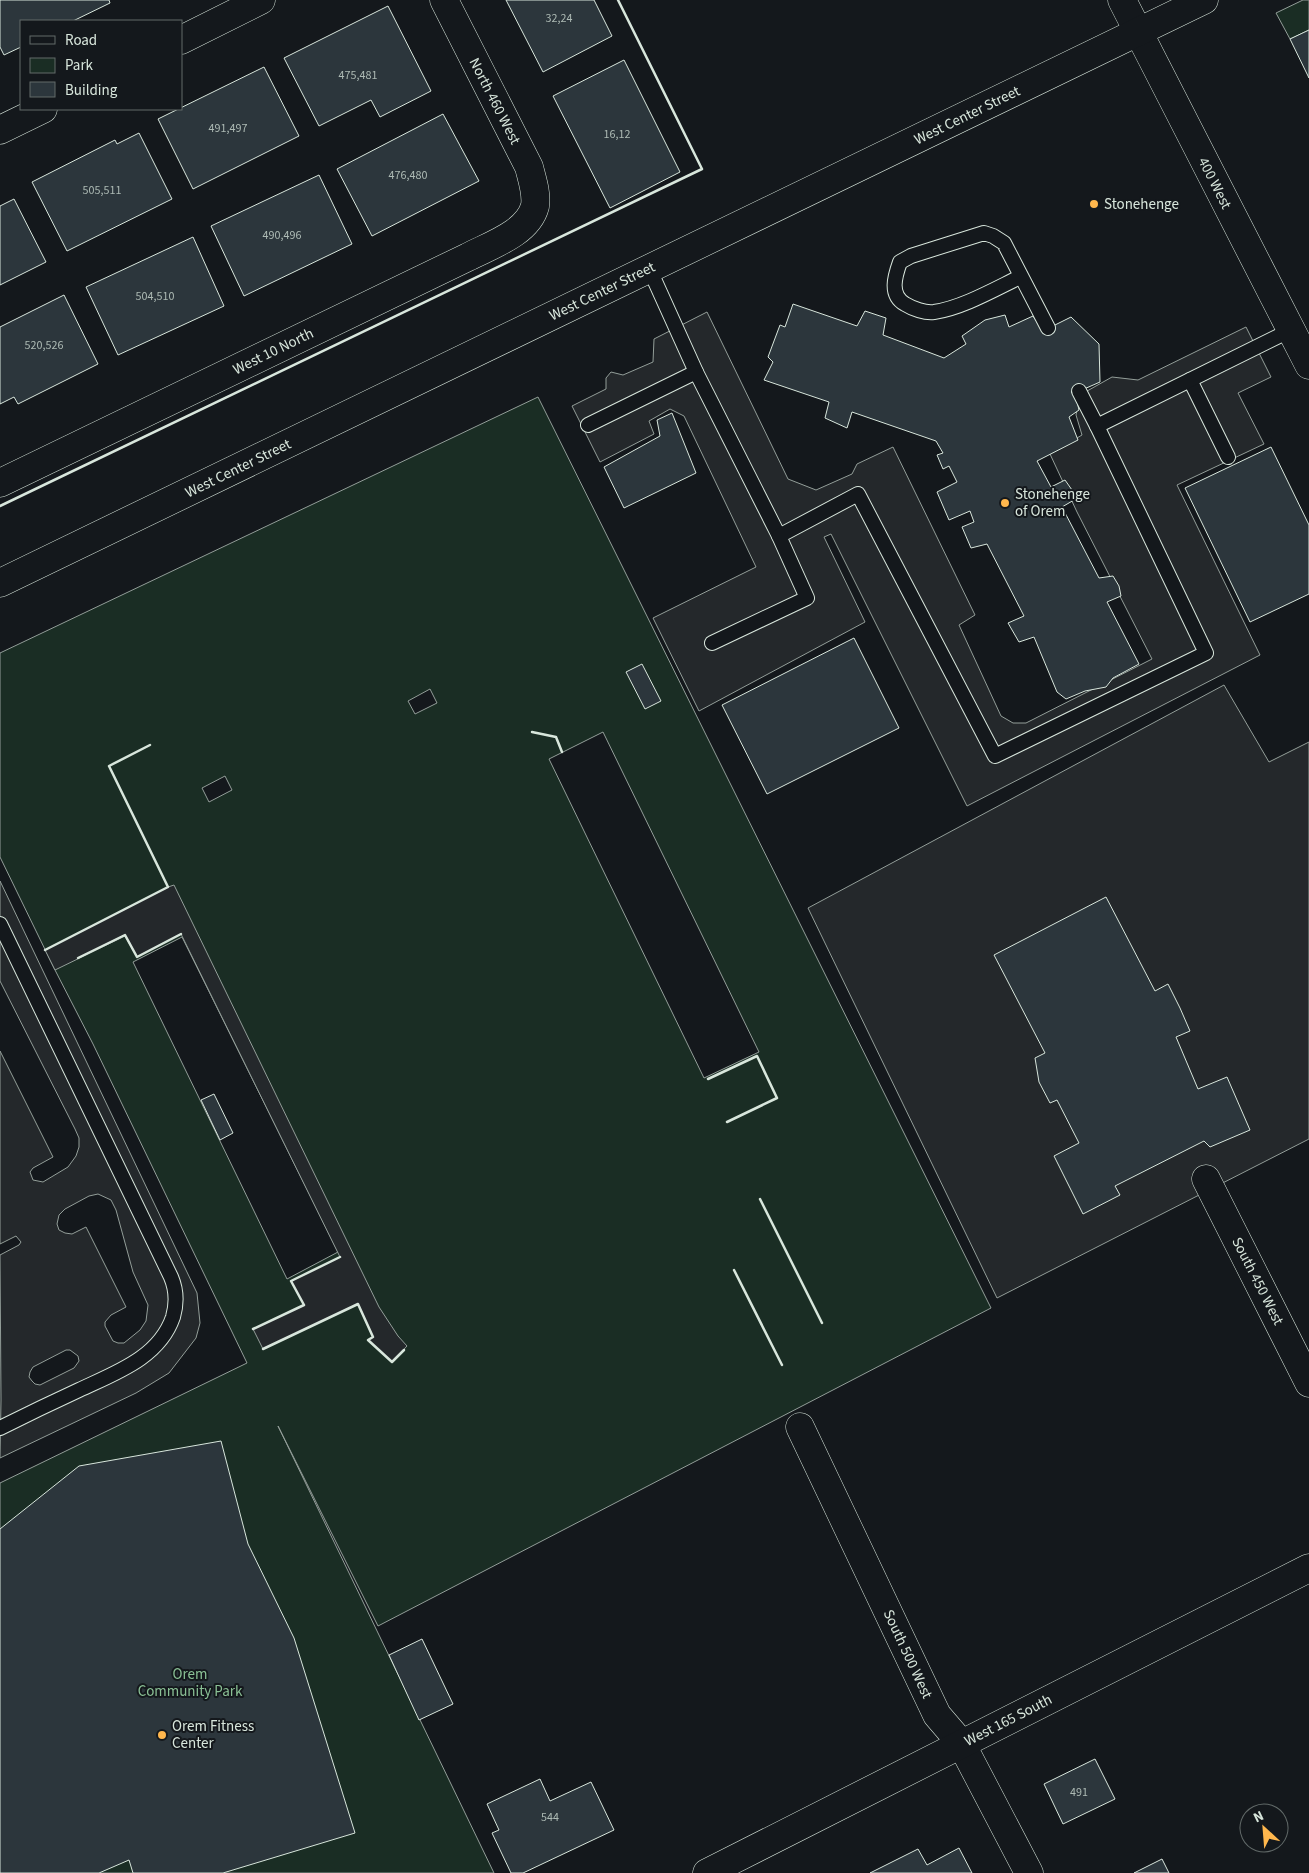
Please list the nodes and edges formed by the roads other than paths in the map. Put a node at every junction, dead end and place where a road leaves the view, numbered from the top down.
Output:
1 (261, 0) edge
2 (444, 0) edge
3 (1122, 0) edge
4 (1204, 0) edge
5 (1138, 32) junction
6 (182, 40) edge
7 (41, 110) edge
8 (0, 130) edge
9 (535, 205) joint
10 (649, 268) junction
11 (1020, 277) junction
12 (1048, 328) dead end
13 (1291, 330) junction
14 (1309, 365) edge
15 (696, 372) junction
16 (1190, 380) junction
17 (1079, 391) dead end
18 (588, 425) dead end
19 (1097, 426) junction
20 (1228, 457) dead end
21 (0, 484) edge
22 (779, 536) junction
23 (0, 583) edge
24 (712, 643) dead end
25 (0, 924) edge
26 (1206, 1178) dead end
27 (1309, 1383) edge
28 (800, 1427) dead end
29 (0, 1428) edge
30 (1309, 1568) edge
31 (962, 1743) junction
32 (707, 1873) edge
33 (1029, 1873) edge

1 - 6 street
2 - 9 street, North 460 West
3 - 5 street, 400 West
4 - 5 street, West Center Street
5 - 10 street, West Center Street
5 - 13 street, 400 West
7 - 8 street
9 - 21 street, West 10 North
10 - 15 lane
10 - 23 street, West Center Street
11 - 11 lane
11 - 12 lane
13 - 14 street, 400 West
13 - 16 lane
15 - 18 lane
15 - 22 lane
16 - 19 lane
16 - 20 lane
17 - 19 lane
19 - 22 lane
22 - 24 lane
25 - 29 lane
26 - 27 street, South 450 West
28 - 31 street, South 500 West
30 - 31 street, West 165 South
31 - 32 street, West 165 South
31 - 33 street, South 500 West

